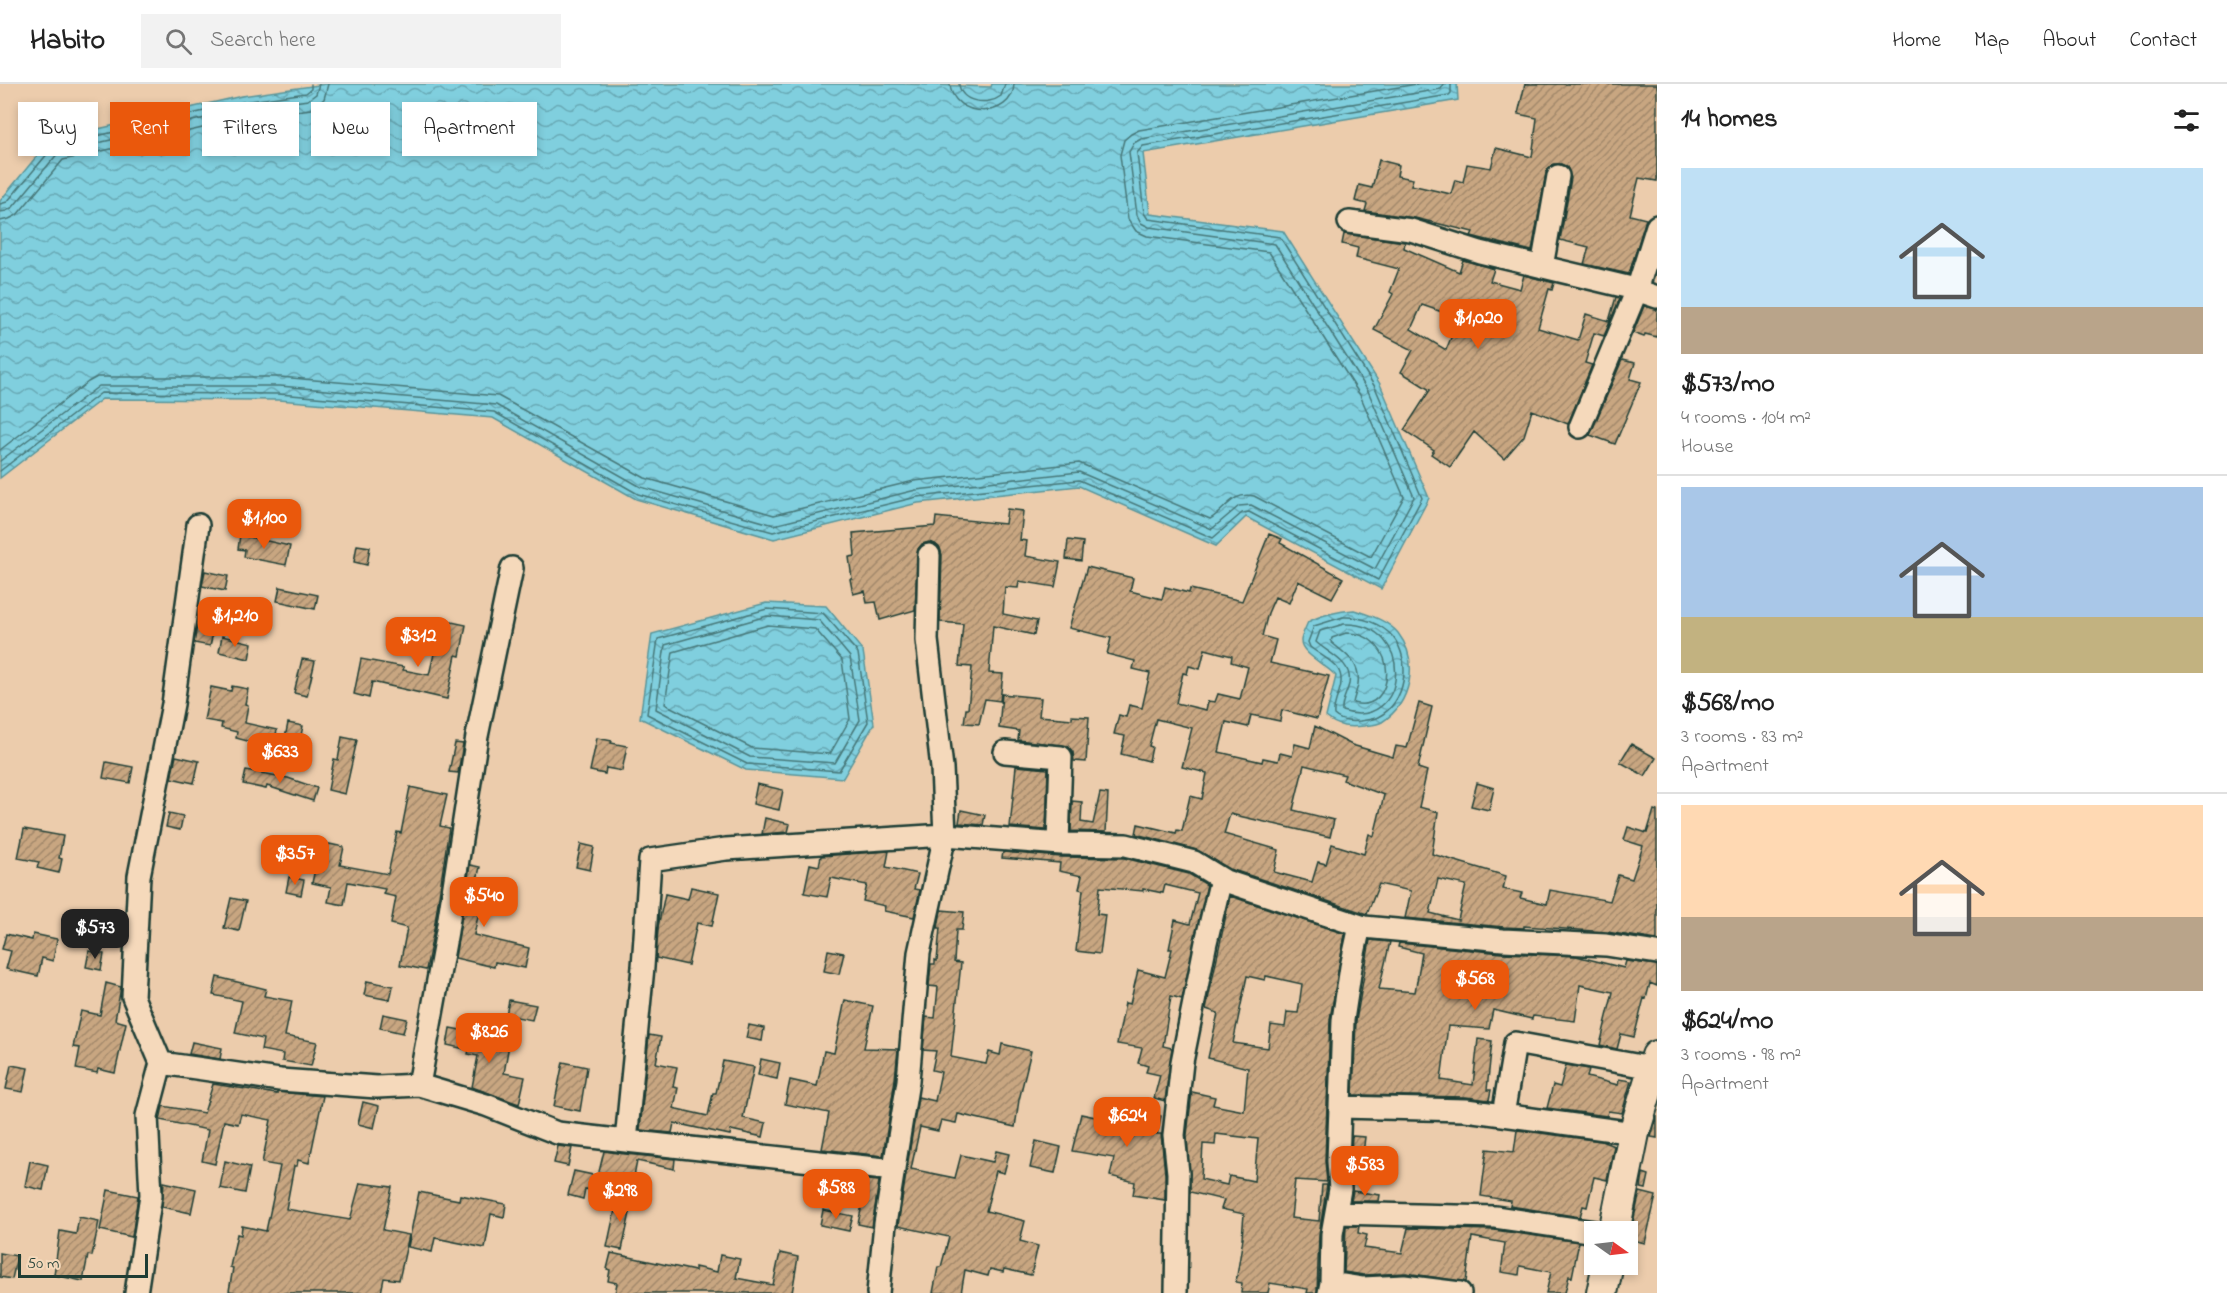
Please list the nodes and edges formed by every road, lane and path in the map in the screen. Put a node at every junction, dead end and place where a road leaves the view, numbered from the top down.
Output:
1 (1558, 176) dead end
2 (1349, 222) dead end
3 (1657, 226) edge
4 (1542, 267) junction
5 (1647, 294) edge
6 (1580, 427) dead end
7 (198, 525) dead end
8 (929, 555) dead end
9 (512, 568) dead end
10 (1005, 752) dead end
11 (945, 835) junction
12 (1058, 843) junction
13 (1221, 879) junction
14 (1360, 926) junction
15 (1657, 953) edge
16 (1655, 1062) edge
17 (161, 1063) junction
18 (419, 1085) junction
19 (1340, 1107) junction
20 (1503, 1115) junction
21 (1634, 1133) junction
22 (626, 1141) junction
23 (894, 1170) junction
24 (1337, 1213) junction
25 (1616, 1221) edge
26 (1584, 1230) edge
27 (1606, 1275) edge
28 (1330, 1288) edge
29 (136, 1293) edge
30 (878, 1293) edge
31 (1176, 1293) edge
32 (1460, 1293) edge
33 (1602, 1293) edge

1 - 4 street
2 - 4 street
3 - 5 street
4 - 5 street
5 - 6 street
7 - 17 street
8 - 11 street
9 - 18 street
10 - 12 street
11 - 12 street
11 - 22 street
11 - 23 street
12 - 13 street
13 - 14 street
13 - 31 street
14 - 15 street
14 - 19 street
16 - 20 street
16 - 21 street
17 - 18 street
17 - 29 street
18 - 22 street
19 - 20 street
19 - 24 street
20 - 21 street
21 - 25 street
22 - 23 street
23 - 30 street
24 - 26 street
24 - 28 street
27 - 33 street
28 - 32 street

